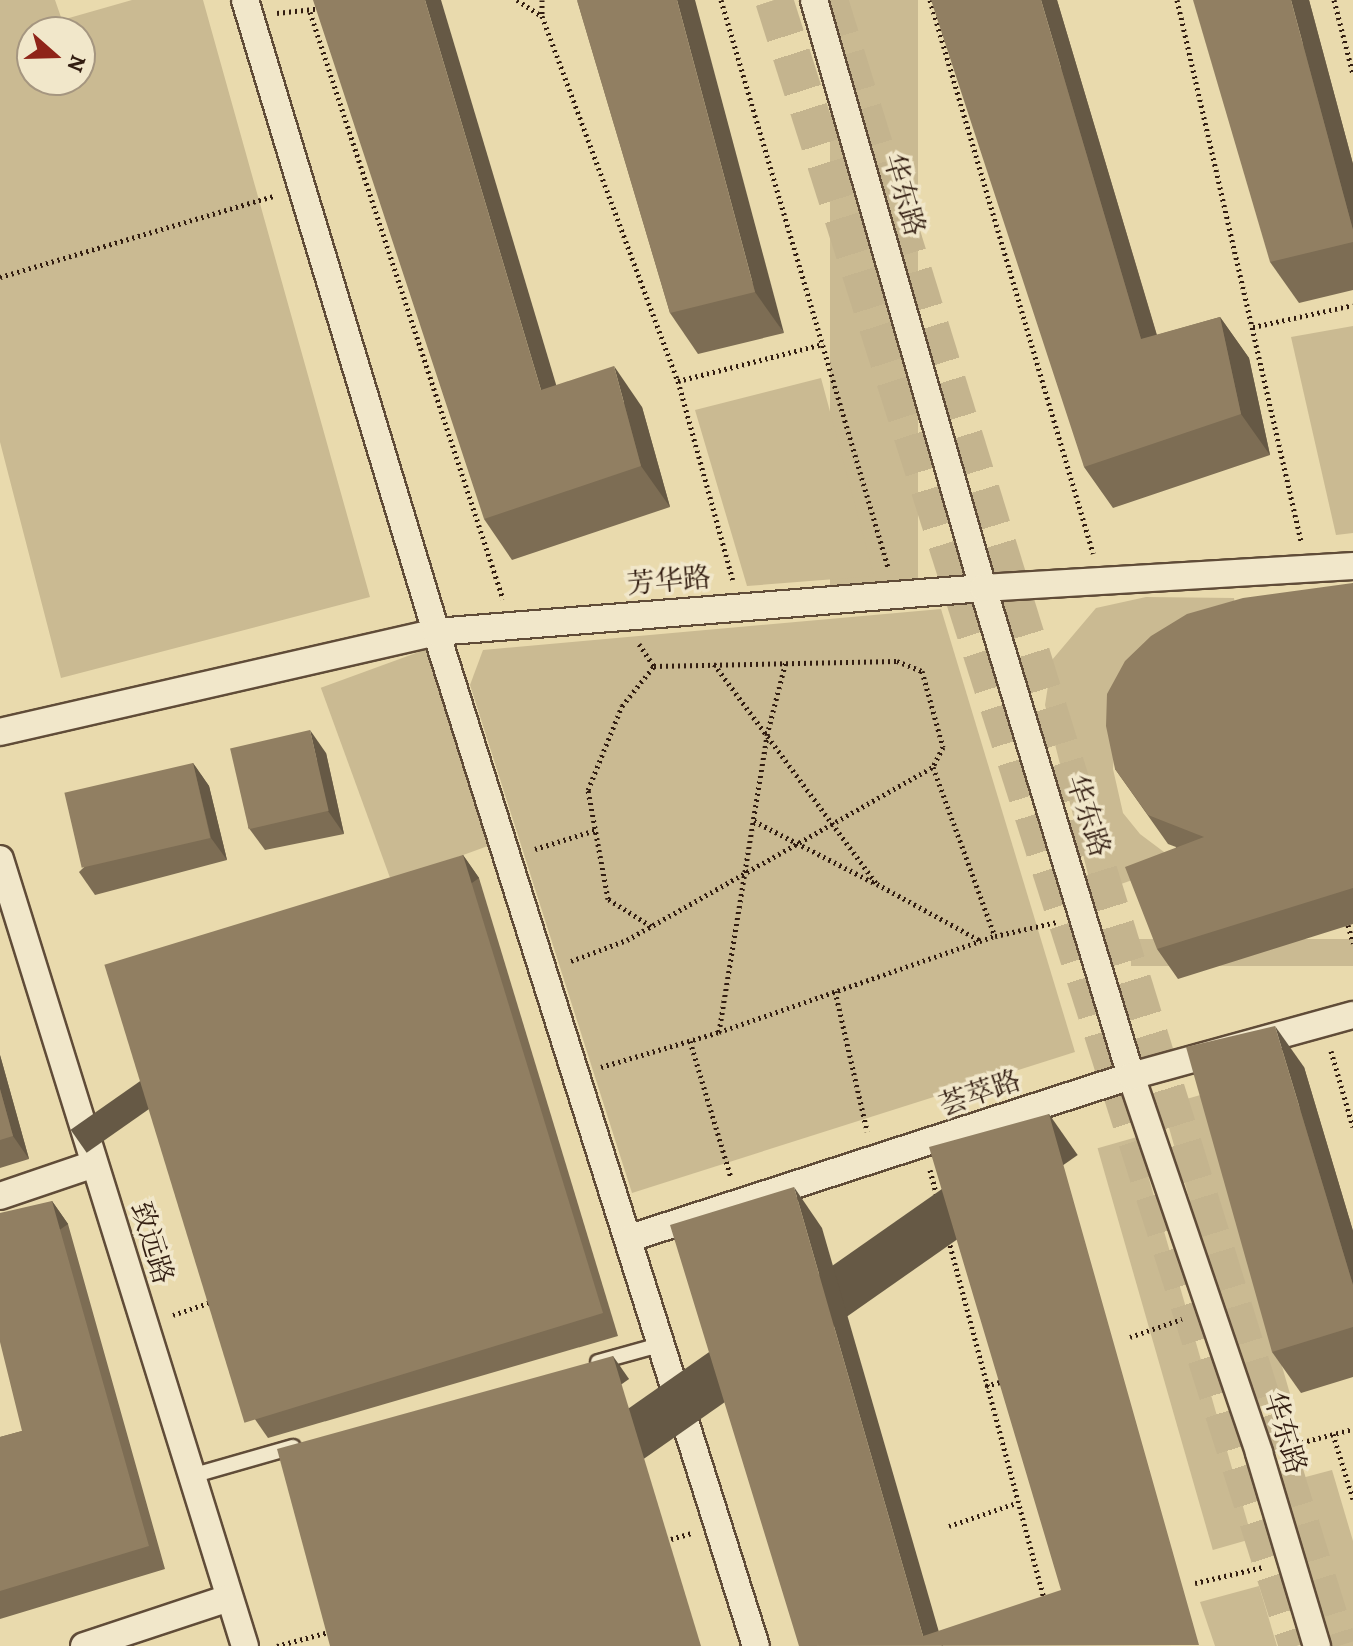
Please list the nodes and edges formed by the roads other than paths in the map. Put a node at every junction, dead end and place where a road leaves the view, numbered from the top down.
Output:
1 (814, 0) edge
2 (246, 6) edge
3 (1353, 566) edge
4 (983, 588) junction
5 (436, 632) junction
6 (0, 732) edge
7 (0, 859) edge
8 (1353, 1015) edge
9 (1131, 1076) junction
10 (94, 1164) junction
11 (0, 1196) edge
12 (630, 1238) junction
13 (663, 1344) junction
14 (587, 1365) edge
15 (313, 1442) edge
16 (191, 1476) junction
17 (229, 1598) junction
18 (84, 1646) edge
19 (245, 1646) edge
20 (756, 1646) edge
21 (1317, 1646) edge

1 - 4 street, 华东路
2 - 5 street
3 - 4 street, 芳华路
4 - 5 street, 芳华路
4 - 9 street, 华东路
5 - 6 street, 芳华路
5 - 12 street
7 - 10 street, 致远路
8 - 9 street, 荟萃路
9 - 12 street, 荟萃路
9 - 21 street, 华东路
10 - 11 street
10 - 16 street, 致远路
12 - 13 street
13 - 14 lane
13 - 20 street
15 - 16 lane
16 - 17 street, 致远路
17 - 18 street
17 - 19 street, 致远路

